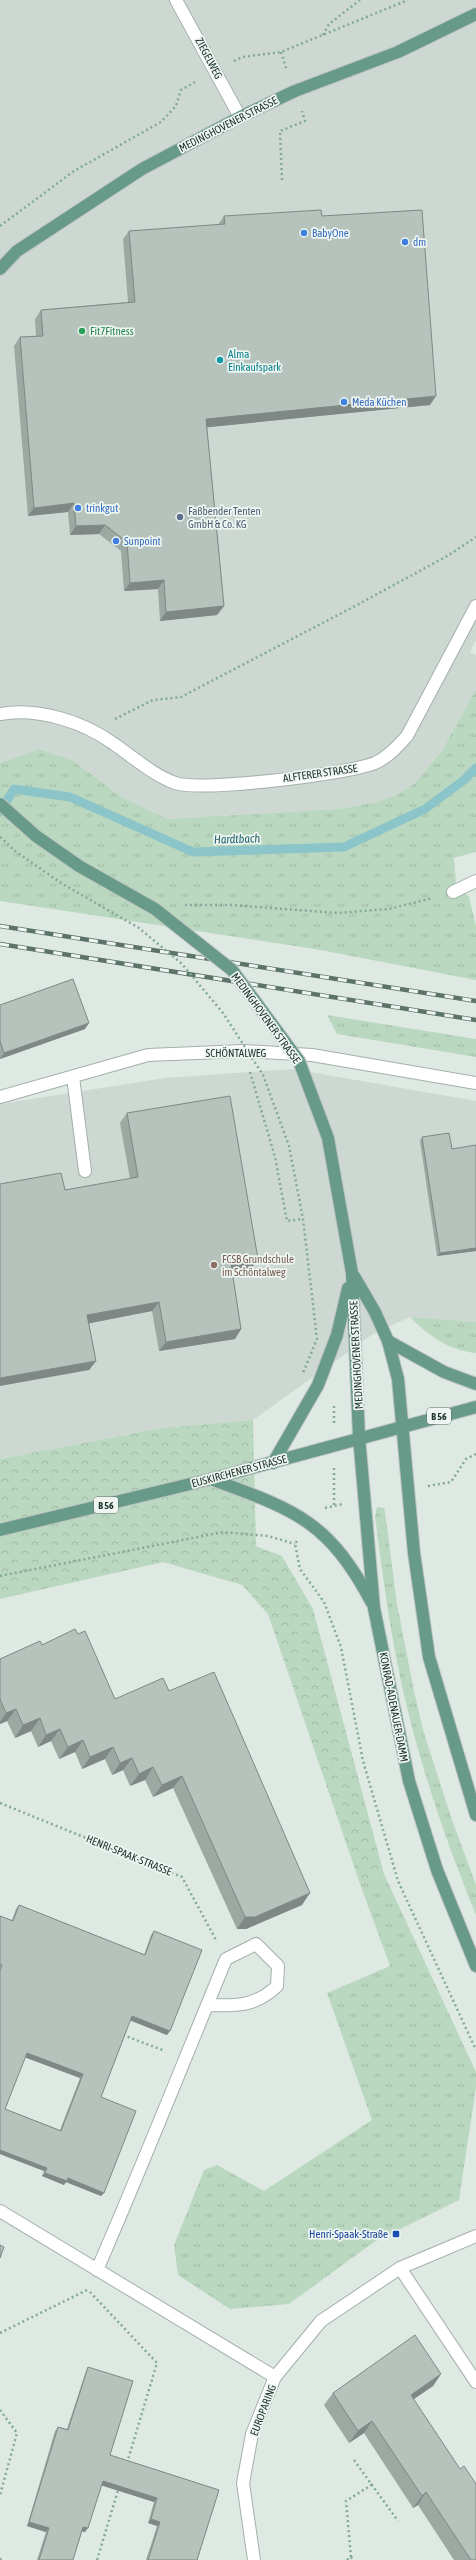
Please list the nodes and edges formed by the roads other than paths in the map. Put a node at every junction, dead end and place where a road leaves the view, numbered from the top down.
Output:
1 (176, 0) edge
2 (476, 14) edge
3 (240, 117) junction
4 (0, 269) edge
5 (476, 606) edge
6 (0, 714) edge
7 (0, 804) edge
8 (476, 881) edge
9 (453, 892) road end
10 (73, 1077) junction
11 (476, 1083) edge
12 (0, 1097) edge
13 (85, 1171) dead end
14 (352, 1273) junction
15 (388, 1341) junction
16 (476, 1384) edge
17 (476, 1407) edge
18 (402, 1426) junction
19 (359, 1437) junction
20 (273, 1463) junction
21 (211, 1479) junction
22 (0, 1530) edge
23 (374, 1608) junction
24 (476, 1815) edge
25 (476, 1966) edge
26 (207, 2005) junction
27 (0, 2211) edge
28 (476, 2236) edge
29 (400, 2268) junction
30 (97, 2270) junction
31 (275, 2377) junction
32 (476, 2382) edge
33 (254, 2560) edge

1 - 3 street, ZIEGELWEG
2 - 3 main road, MEDINGHOVENER STRASSE
3 - 4 main road, MEDINGHOVENER STRASSE
5 - 6 street, ALFTERER STRASSE
7 - 14 main road, MEDINGHOVENER STRASSE, bridge
8 - 9 street
10 - 11 street, SCHÖNTALWEG
10 - 12 street, SCHÖNTALWEG
10 - 13 street
14 - 15 main road, MEDINGHOVENER STRASSE
14 - 19 main road, MEDINGHOVENER STRASSE
14 - 20 main road
15 - 16 main road
15 - 18 main road, MEDINGHOVENER STRASSE
17 - 18 main road, EUSKIRCHENER STRASSE / B 56
18 - 19 main road, EUSKIRCHENER STRASSE / B 56
18 - 24 main road
19 - 20 main road, EUSKIRCHENER STRASSE / B 56
19 - 23 main road, KONRAD-ADENAUER-DAMM
20 - 21 main road, EUSKIRCHENER STRASSE / B 56
21 - 22 main road, EUSKIRCHENER STRASSE / B 56
21 - 23 main road
23 - 25 main road, KONRAD-ADENAUER-DAMM
26 - 26 street
26 - 30 street
27 - 30 street
28 - 29 street, EUROPARING
29 - 31 street, EUROPARING
29 - 32 street
30 - 31 street
31 - 33 street, EUROPARING

